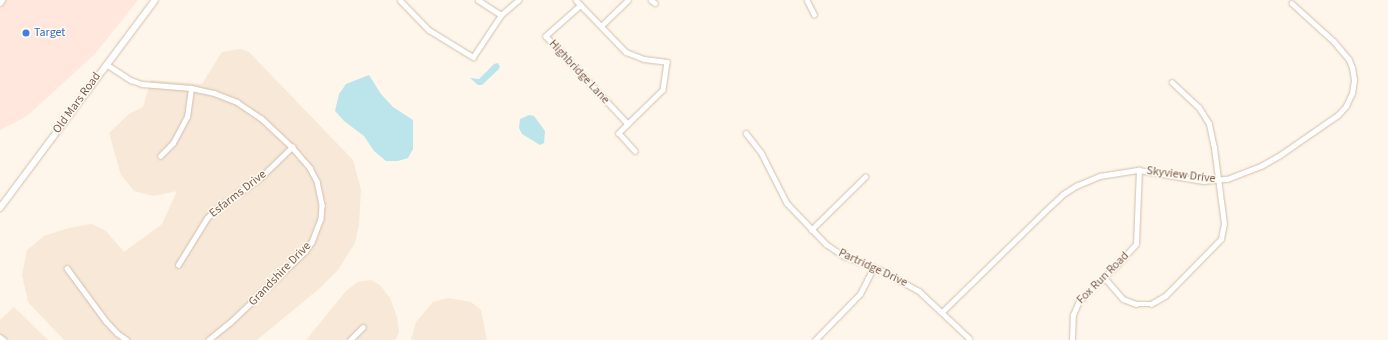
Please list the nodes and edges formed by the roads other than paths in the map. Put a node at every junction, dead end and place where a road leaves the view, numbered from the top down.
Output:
1 (2, 0) edge
2 (155, 0) edge
3 (400, 0) edge
4 (478, 0) edge
5 (518, 0) edge
6 (576, 0) edge
7 (628, 0) edge
8 (807, 0) edge
9 (0, 3) edge
10 (1292, 4) dead end
11 (581, 5) junction
12 (814, 14) dead end
13 (501, 15) junction
14 (601, 26) junction
15 (106, 64) junction
16 (1172, 82) dead end
17 (191, 88) junction
18 (628, 124) junction
19 (746, 133) dead end
20 (292, 147) junction
21 (636, 151) dead end
22 (160, 156) dead end
23 (1139, 170) junction
24 (865, 177) dead end
25 (1219, 181) junction
26 (0, 208) edge
27 (811, 230) junction
28 (178, 265) dead end
29 (874, 267) junction
30 (67, 268) dead end
31 (1104, 277) junction
32 (942, 312) junction
33 (363, 327) dead end
34 (0, 336) edge
35 (969, 338) dead end
36 (4, 340) edge
37 (127, 340) edge
38 (209, 340) edge
39 (350, 340) edge
40 (815, 340) edge
41 (1072, 340) edge

1 - 9 street
2 - 15 street, Old Mars Road
3 - 13 street
4 - 13 street
5 - 13 street
6 - 11 street
7 - 14 street
8 - 12 street
10 - 25 street, Skyview Drive
11 - 14 street
11 - 18 street, Highbridge Lane
14 - 18 street
15 - 17 street, Grandshire Drive
15 - 26 street, Old Mars Road
16 - 25 street
17 - 20 street, Grandshire Drive
17 - 22 street
18 - 21 street
19 - 27 street, Partridge Drive
20 - 28 street, Esfarms Drive
20 - 38 street, Grandshire Drive
23 - 25 street, Skyview Drive
23 - 31 street, Fox Run Road
23 - 32 street, Skyview Drive
24 - 27 street
25 - 31 street
27 - 29 street, Partridge Drive
29 - 32 street, Partridge Drive
29 - 40 street
30 - 37 street
31 - 41 street, Fox Run Road
32 - 35 street, Partridge Drive
33 - 39 street
34 - 36 street

